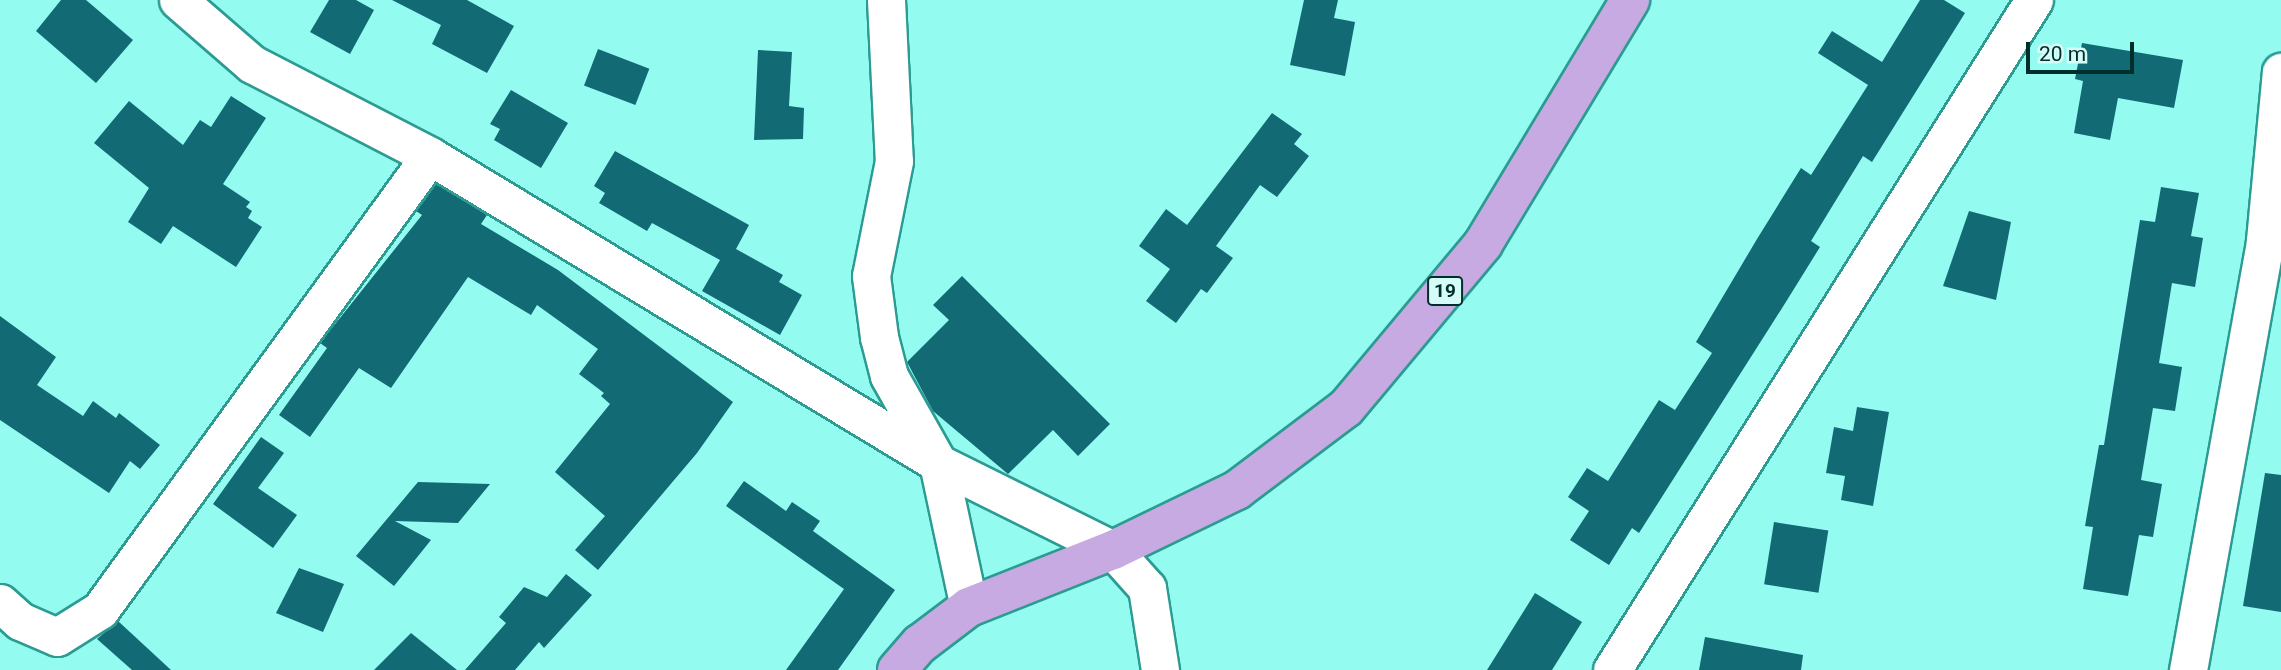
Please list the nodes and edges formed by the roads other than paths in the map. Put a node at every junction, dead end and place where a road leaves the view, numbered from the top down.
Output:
1 (178, 0) edge
2 (886, 0) edge
3 (1630, 0) edge
4 (2034, 0) edge
5 (2281, 72) edge
6 (430, 156) junction
7 (2273, 246) edge
8 (938, 463) junction
9 (1113, 550) junction
10 (0, 603) edge
11 (969, 607) junction
12 (897, 670) edge
13 (1160, 670) edge
14 (1612, 670) edge
15 (2188, 670) edge

1 - 6 street
2 - 8 street
3 - 9 main road, 19
4 - 14 street
5 - 7 street
6 - 8 street
6 - 10 street
7 - 15 street
8 - 9 street
8 - 11 street
9 - 11 main road, 19
9 - 13 street
11 - 12 main road, 19

